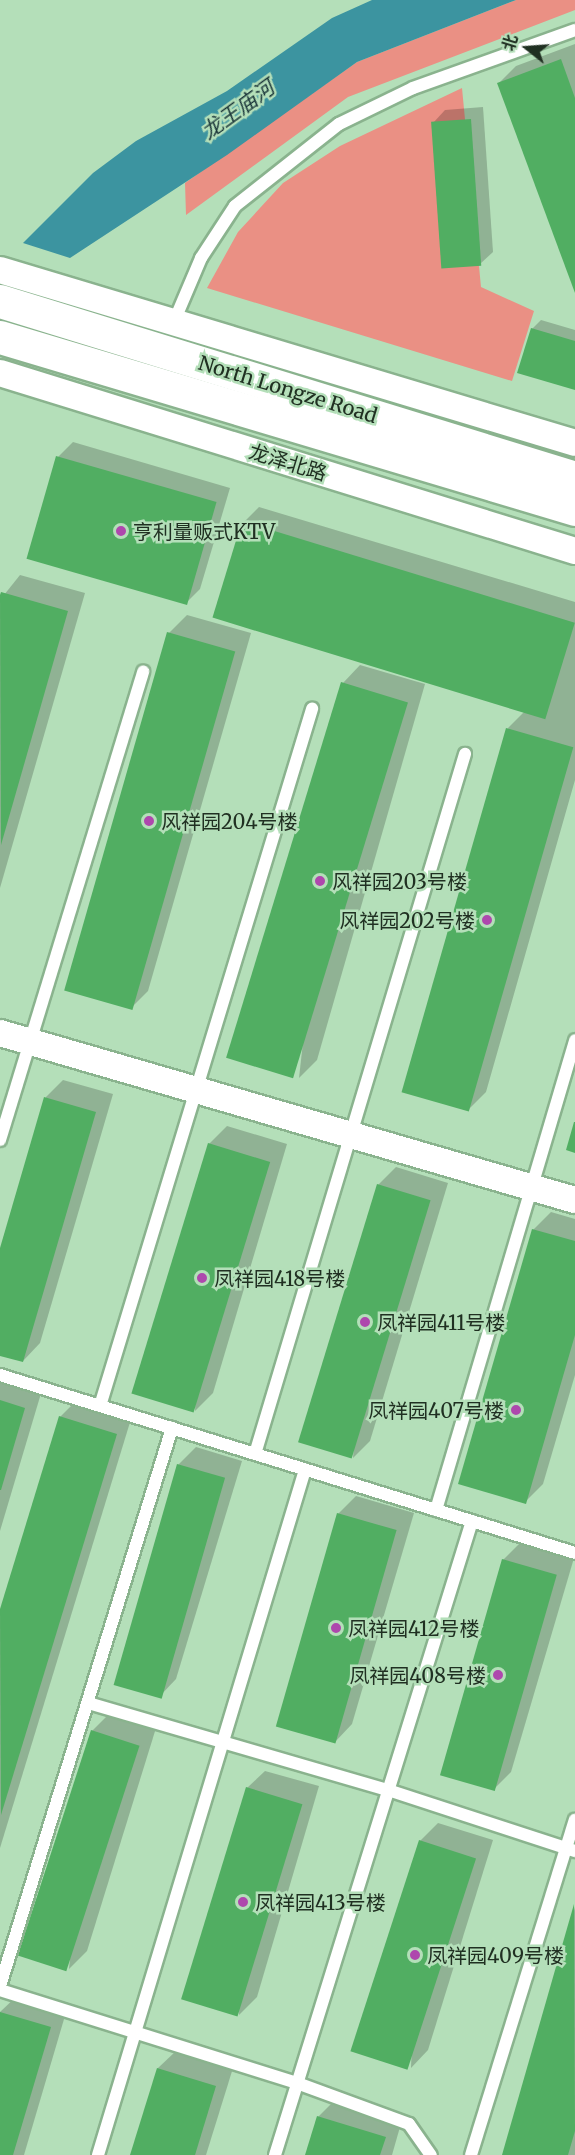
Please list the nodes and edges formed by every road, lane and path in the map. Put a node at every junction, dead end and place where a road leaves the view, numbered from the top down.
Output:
1 (575, 30) edge
2 (0, 270) edge
3 (0, 301) edge
4 (173, 324) junction
5 (0, 338) edge
6 (0, 373) edge
7 (575, 443) edge
8 (575, 478) edge
9 (575, 508) edge
10 (575, 551) edge
11 (143, 671) dead end
12 (312, 709) dead end
13 (465, 754) dead end
14 (0, 1033) edge
15 (575, 1040) edge
16 (30, 1042) junction
17 (198, 1090) junction
18 (351, 1135) junction
19 (0, 1140) edge
20 (530, 1187) junction
21 (575, 1200) edge
22 (0, 1375) edge
23 (100, 1406) junction
24 (172, 1428) junction
25 (255, 1454) junction
26 (305, 1470) junction
27 (436, 1510) junction
28 (472, 1521) junction
29 (575, 1553) edge
30 (88, 1703) junction
31 (222, 1744) junction
32 (388, 1790) junction
33 (575, 1820) edge
34 (571, 1850) edge
35 (0, 1988) edge
36 (135, 2034) junction
37 (297, 2083) junction
38 (98, 2155) edge
39 (275, 2155) edge
40 (431, 2155) edge
41 (471, 2155) edge

1 - 4 lane
2 - 4 street
3 - 8 main road, North Longze Road
4 - 7 street
5 - 9 main road, North Longze Road
6 - 10 street, 龙泽北路
11 - 16 lane
12 - 17 lane
13 - 18 lane
14 - 16 street
15 - 20 lane
16 - 17 street
16 - 19 lane
17 - 18 street
17 - 23 lane
18 - 20 street
18 - 25 lane
20 - 21 street
20 - 27 lane
22 - 23 lane
23 - 24 lane
24 - 25 lane
24 - 30 lane
25 - 26 lane
26 - 27 lane
26 - 31 lane
27 - 28 lane
28 - 29 lane
28 - 32 lane
30 - 31 lane
30 - 35 lane
31 - 32 lane
31 - 36 lane
32 - 34 lane
32 - 37 lane
33 - 34 lane
34 - 41 lane
35 - 36 lane
36 - 37 lane
36 - 38 lane
37 - 39 lane
37 - 40 lane

